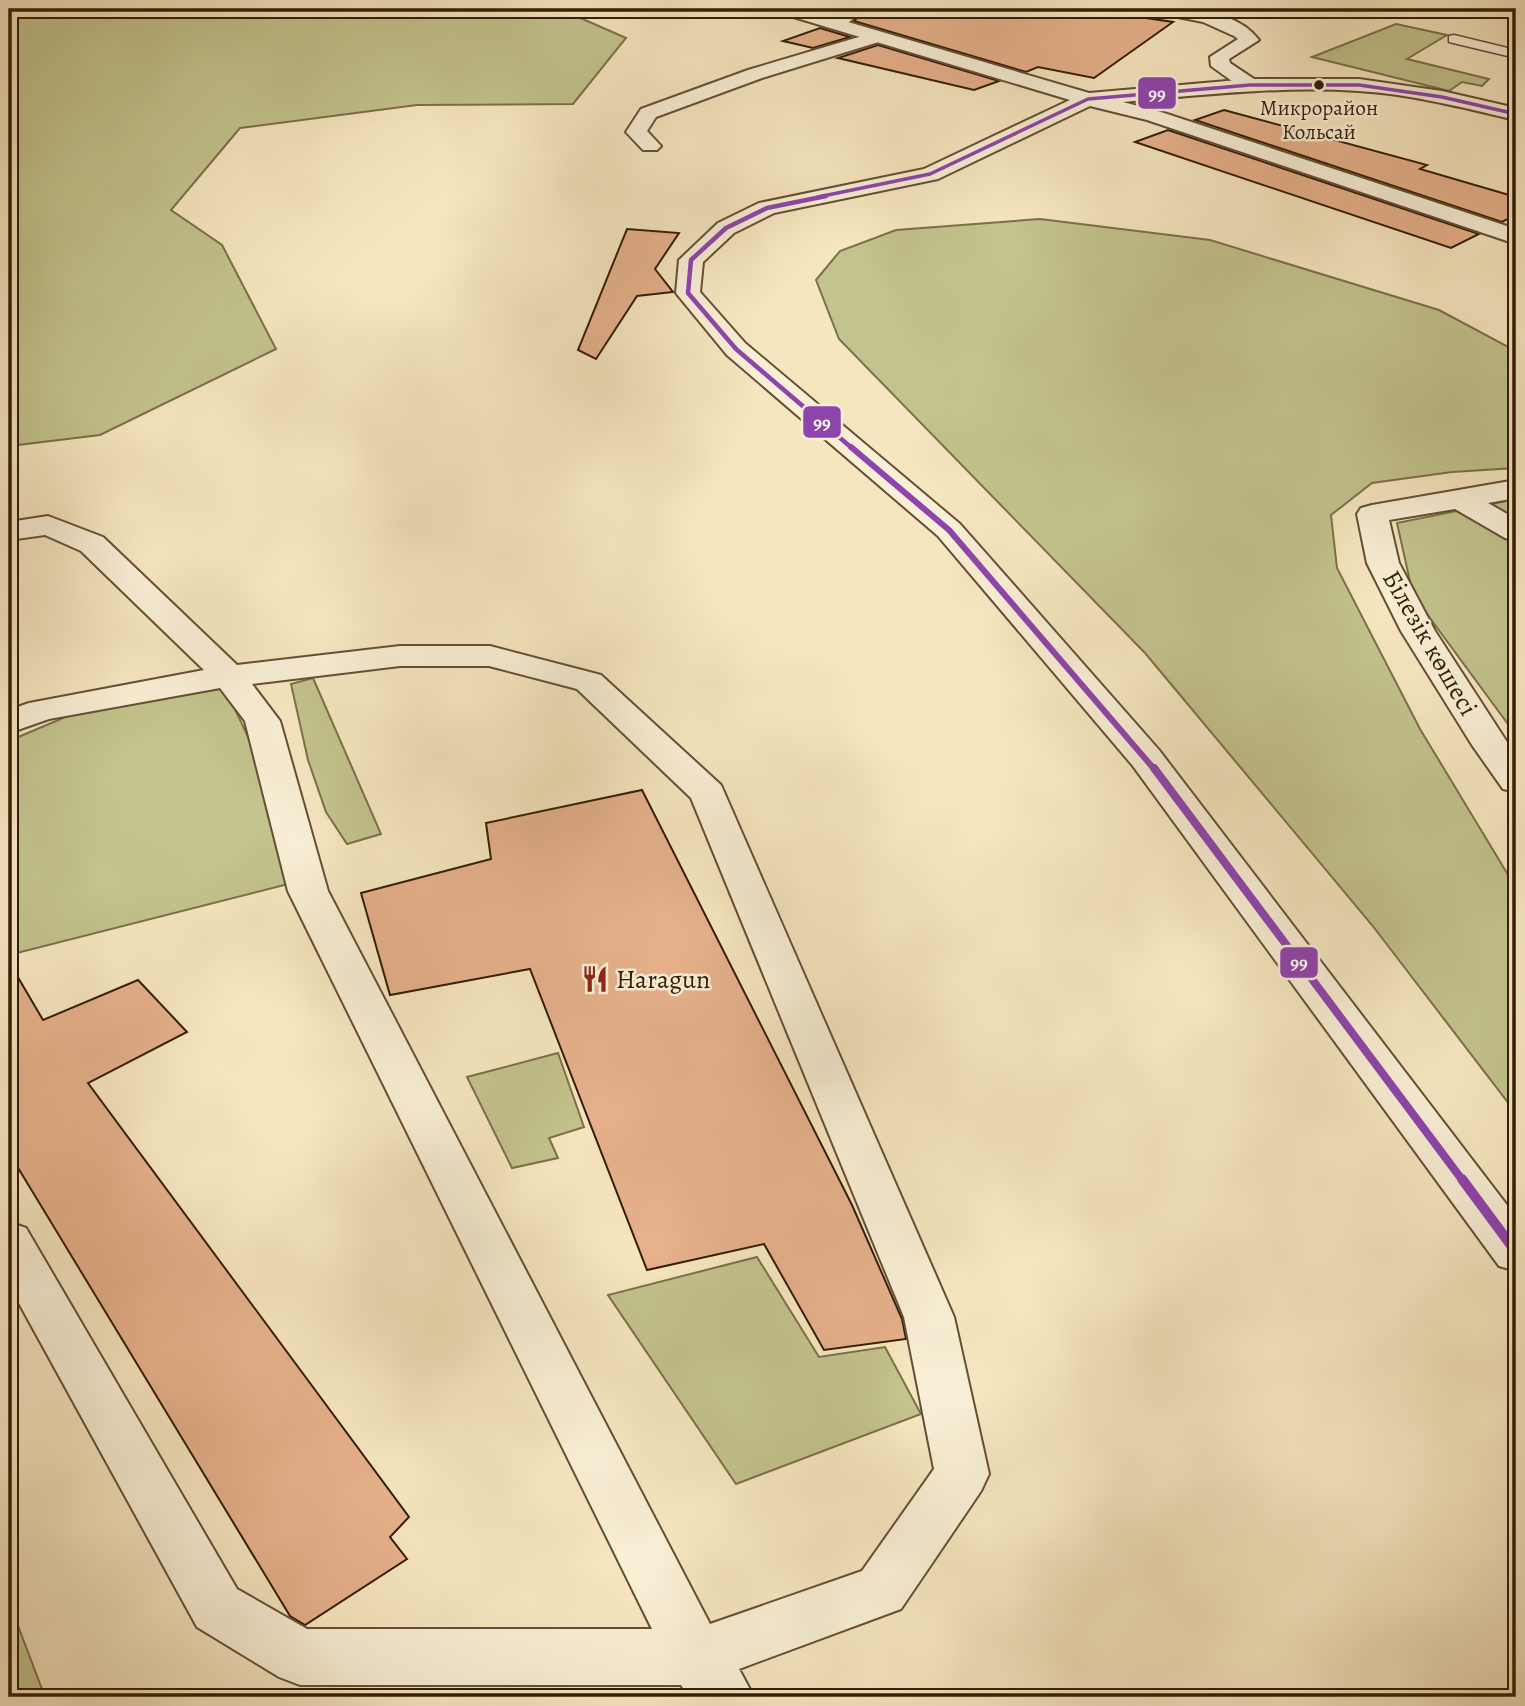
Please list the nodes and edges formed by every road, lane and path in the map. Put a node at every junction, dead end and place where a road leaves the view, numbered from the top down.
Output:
1 (786, 9) edge
2 (1164, 9) edge
3 (837, 16) edge
4 (879, 36) junction
5 (1454, 39) dead end
6 (1516, 54) edge
7 (1250, 85) junction
8 (1088, 99) junction
9 (1516, 114) edge
10 (650, 146) dead end
11 (1516, 237) edge
12 (1516, 489) edge
13 (1460, 499) junction
14 (9, 531) edge
15 (1516, 532) edge
16 (229, 676) junction
17 (9, 722) edge
18 (1516, 780) edge
19 (9, 1241) edge
20 (1516, 1252) edge
21 (710, 1677) edge

1 - 3 street
2 - 7 street
3 - 4 street
4 - 8 street
4 - 10 street
5 - 6 lane
7 - 8 street
7 - 9 street
8 - 11 street
8 - 20 street
12 - 13 street, Білезік көшесі
13 - 15 street
13 - 18 street, Білезік көшесі
14 - 16 street
16 - 17 street
16 - 21 street
16 - 21 street
19 - 21 street

